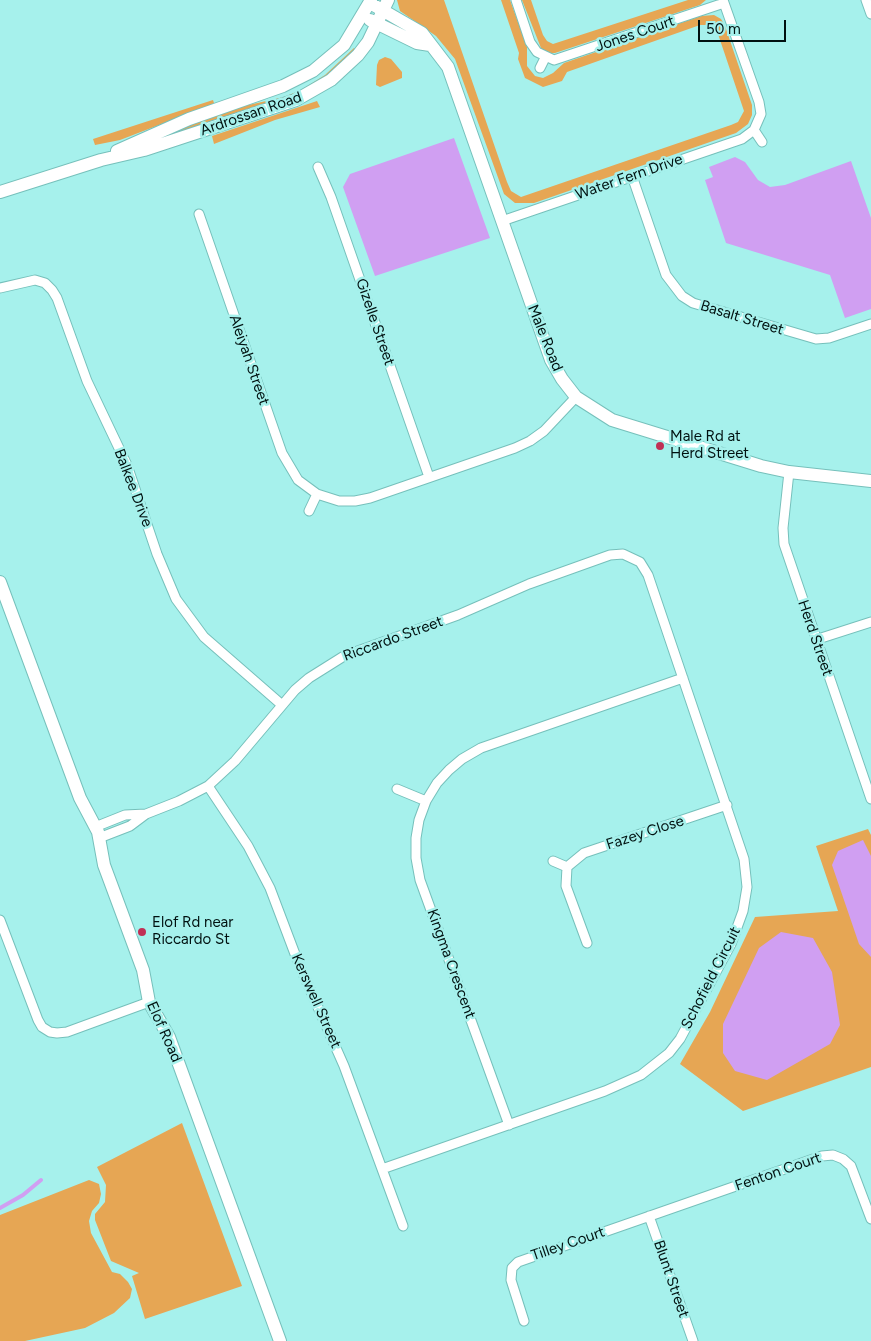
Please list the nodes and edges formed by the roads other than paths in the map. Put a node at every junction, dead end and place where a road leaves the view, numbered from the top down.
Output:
1 (516, 0) edge
2 (866, 0) edge
3 (371, 1) edge
4 (724, 2) edge
5 (386, 5) edge
6 (871, 14) edge
7 (363, 16) junction
8 (378, 24) junction
9 (430, 45) junction
10 (545, 58) junction
11 (540, 68) dead end
12 (754, 130) junction
13 (762, 142) dead end
14 (101, 160) junction
15 (318, 167) dead end
16 (632, 176) junction
17 (0, 192) edge
18 (200, 214) dead end
19 (502, 221) junction
20 (0, 288) edge
21 (871, 324) edge
22 (576, 397) junction
23 (789, 472) junction
24 (429, 478) junction
25 (871, 481) edge
26 (317, 494) junction
27 (309, 511) dead end
28 (627, 555) joint
29 (0, 582) edge
30 (871, 622) edge
31 (815, 640) junction
32 (683, 678) junction
33 (282, 706) junction
34 (208, 786) junction
35 (397, 789) dead end
36 (871, 799) edge
37 (426, 801) junction
38 (727, 805) junction
39 (97, 832) junction
40 (553, 861) dead end
41 (567, 867) junction
42 (0, 920) edge
43 (587, 943) dead end
44 (150, 1002) junction
45 (509, 1125) junction
46 (382, 1170) junction
47 (649, 1216) junction
48 (871, 1219) edge
49 (403, 1226) dead end
50 (524, 1321) dead end
51 (280, 1341) edge
52 (693, 1341) edge

1 - 10 street
2 - 6 street
3 - 5 street, Male Road
3 - 7 street, Ardrossan Road
4 - 10 street, Jones Court
4 - 12 street
5 - 8 street, Ardrossan Road
5 - 9 street, Male Road
7 - 8 street
7 - 14 street, Ardrossan Road
8 - 9 street
8 - 14 street, Ardrossan Road
9 - 19 street, Male Road
10 - 11 street
12 - 13 street
12 - 16 street, Water Fern Drive
14 - 17 street, Ardrossan Road
15 - 24 street, Gizelle Street
16 - 19 street, Water Fern Drive
16 - 21 street, Basalt Street
18 - 26 street, Aleiyah Street
19 - 22 street, Male Road
20 - 33 street, Balkee Drive
22 - 23 street, Male Road
22 - 24 street, Aleiyah Street
23 - 25 street, Male Road
23 - 31 street, Herd Street
24 - 26 street, Aleiyah Street
26 - 27 street
28 - 32 street, Schofield Circuit
28 - 33 street, Riccardo Street
29 - 39 street, Elof Road
30 - 31 street
31 - 36 street, Herd Street
32 - 37 street, Kingma Crescent
32 - 38 street, Schofield Circuit
33 - 34 street, Riccardo Street
34 - 39 street, Riccardo Street
34 - 46 street, Kerswell Street
35 - 37 street
37 - 45 street, Kingma Crescent
38 - 41 street, Fazey Close
38 - 45 street, Schofield Circuit
39 - 44 street, Elof Road
40 - 41 street
41 - 43 street
42 - 44 street
44 - 51 street, Elof Road
45 - 46 street, Schofield Circuit
46 - 49 street, Kerswell Street
47 - 48 street, Fenton Court
47 - 50 street, Tilley Court
47 - 52 street, Blunt Street

